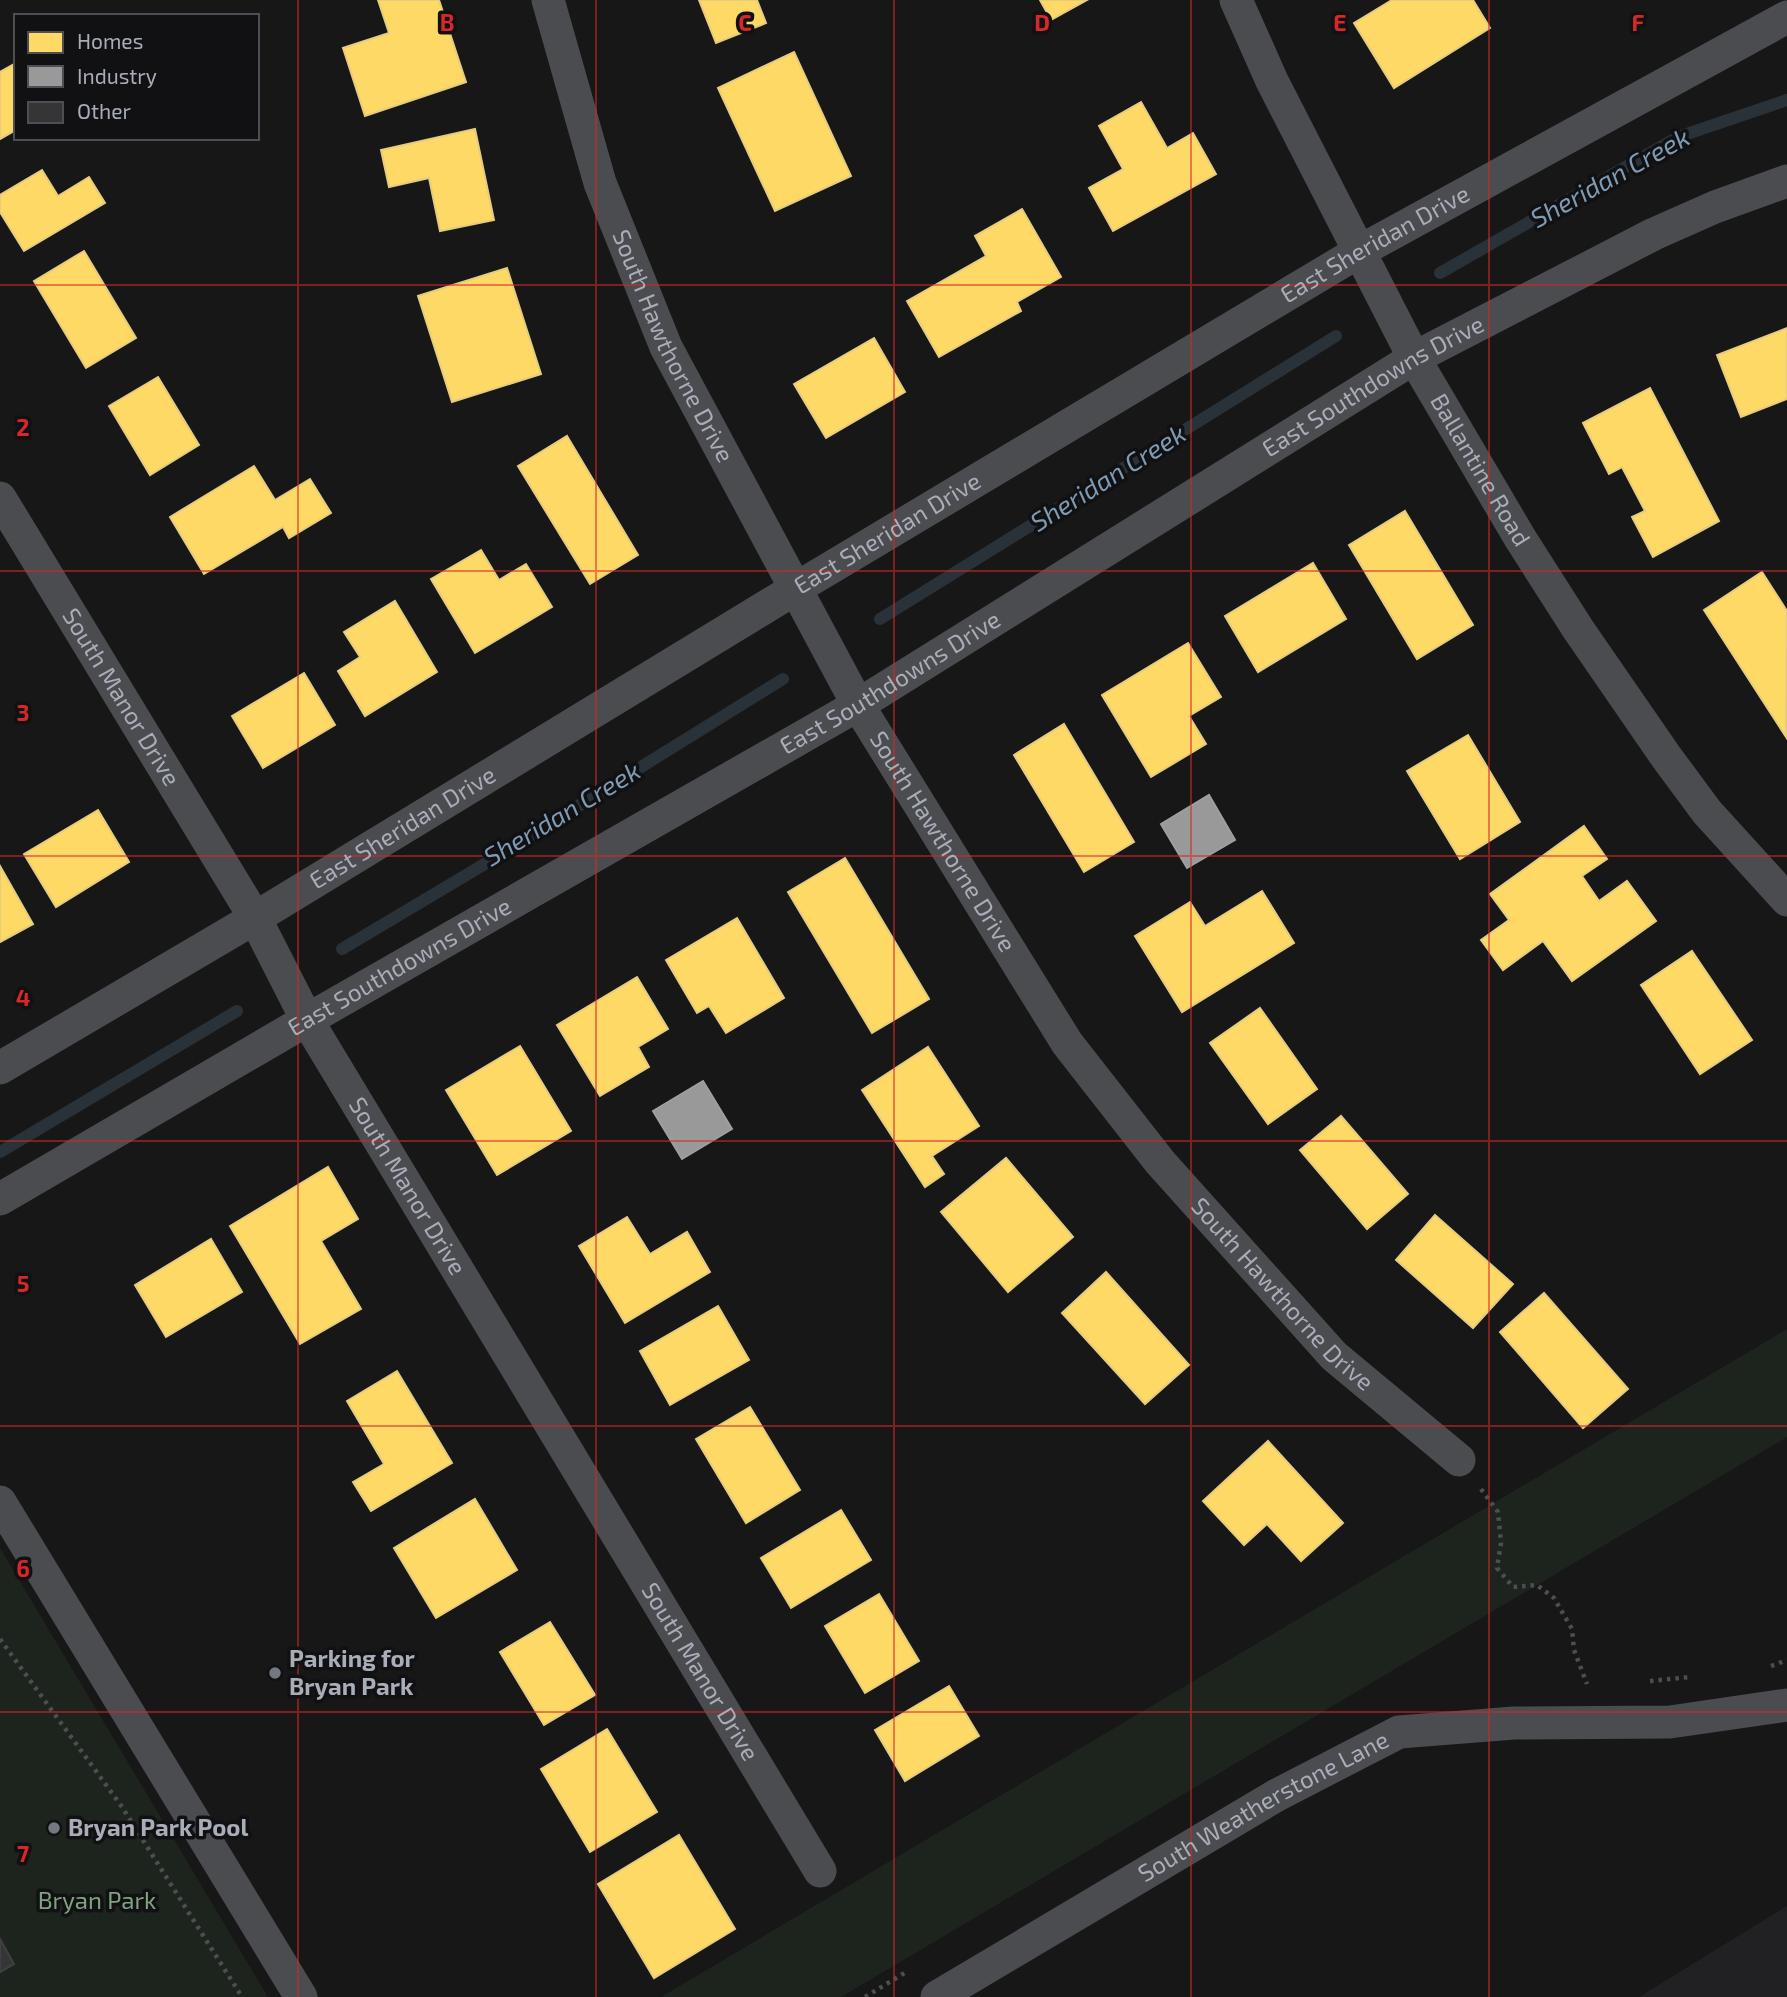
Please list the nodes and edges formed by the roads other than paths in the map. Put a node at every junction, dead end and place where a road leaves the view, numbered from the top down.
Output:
1 (548, 0) edge
2 (1236, 0) edge
3 (1787, 17) edge
4 (1787, 181) edge
5 (1360, 251) junction
6 (1414, 358) junction
7 (0, 498) edge
8 (795, 589) junction
9 (858, 705) junction
10 (1787, 900) edge
11 (255, 918) junction
12 (307, 1020) junction
13 (0, 1068) edge
14 (0, 1199) edge
15 (1459, 1460) road end
16 (0, 1502) edge
17 (1787, 1705) edge
18 (820, 1871) dead end
19 (301, 1997) edge
20 (937, 1997) edge

1 - 8 street, South Hawthorne Drive
2 - 5 street, Ballantine Road
3 - 5 street, East Sheridan Drive
4 - 6 street, East Southdowns Drive
5 - 6 street, Ballantine Road
5 - 8 street, East Sheridan Drive
6 - 9 street, East Southdowns Drive
6 - 10 street, Ballantine Road
7 - 11 street, South Manor Drive
8 - 9 street, South Hawthorne Drive
8 - 11 street, East Sheridan Drive
9 - 12 street, East Southdowns Drive
9 - 15 street, South Hawthorne Drive
11 - 12 street, South Manor Drive
11 - 13 street, East Sheridan Drive
12 - 14 street, East Southdowns Drive
12 - 18 street, South Manor Drive
16 - 19 street
17 - 20 street, South Weatherstone Lane

